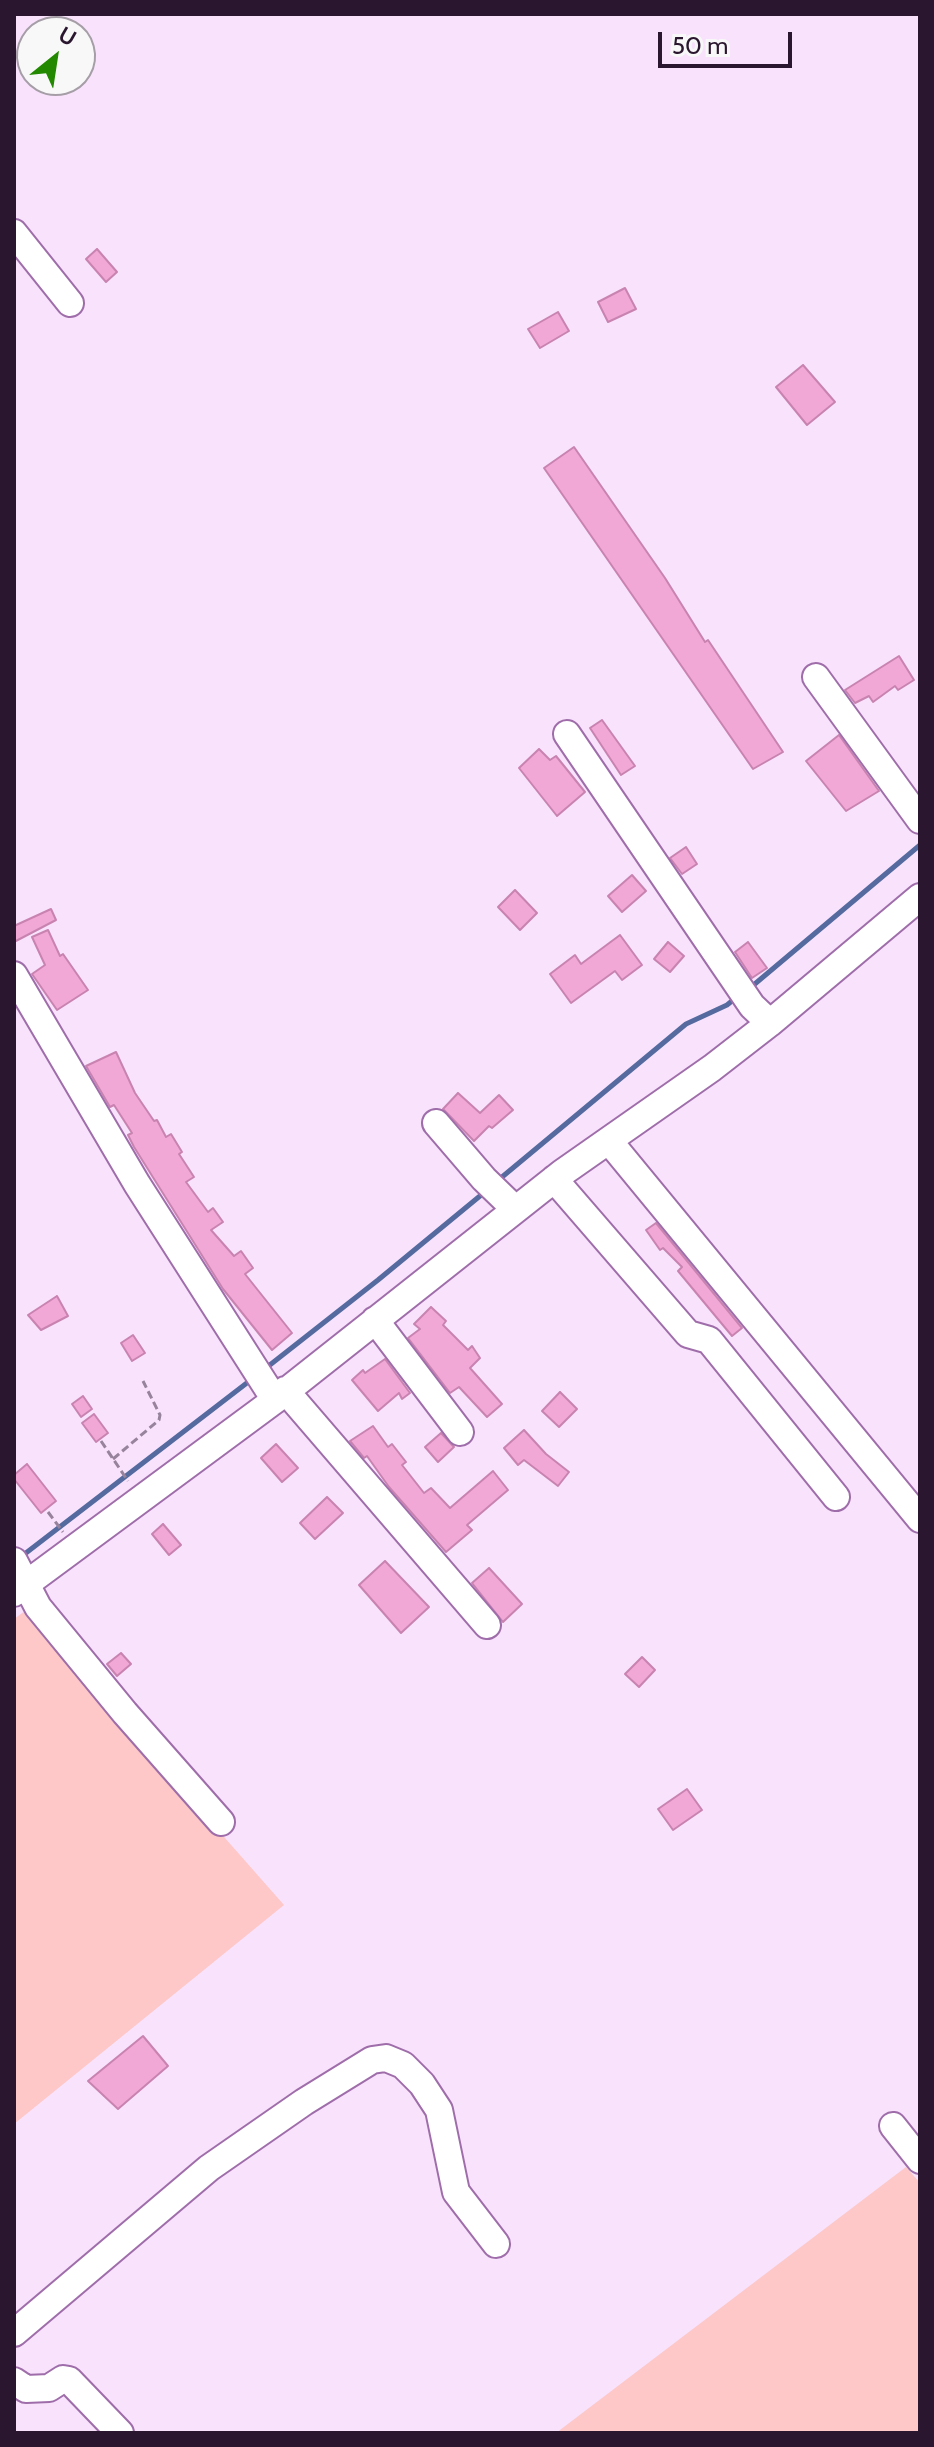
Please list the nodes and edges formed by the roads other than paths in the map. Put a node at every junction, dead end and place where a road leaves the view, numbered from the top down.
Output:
1 (14, 233) edge
2 (70, 303) dead end
3 (816, 677) dead end
4 (567, 734) dead end
5 (920, 820) edge
6 (920, 897) edge
7 (14, 975) edge
8 (753, 1005) junction
9 (436, 1123) dead end
10 (609, 1141) junction
11 (554, 1179) junction
12 (499, 1194) junction
13 (375, 1320) junction
14 (270, 1385) junction
15 (460, 1432) dead end
16 (836, 1497) dead end
17 (920, 1519) edge
18 (19, 1578) edge
19 (487, 1625) dead end
20 (221, 1822) dead end
21 (893, 2126) dead end
22 (920, 2160) edge
23 (496, 2244) dead end
24 (14, 2333) edge
25 (14, 2381) edge
26 (120, 2433) edge

1 - 2 street
3 - 5 street
4 - 8 street
6 - 8 street
7 - 14 street
8 - 10 street
9 - 12 street
10 - 11 street
10 - 17 street
11 - 12 street
11 - 16 street
12 - 13 street
13 - 14 street
13 - 15 street
14 - 18 street
14 - 19 street
18 - 20 street
21 - 22 street
23 - 24 street
25 - 26 street

